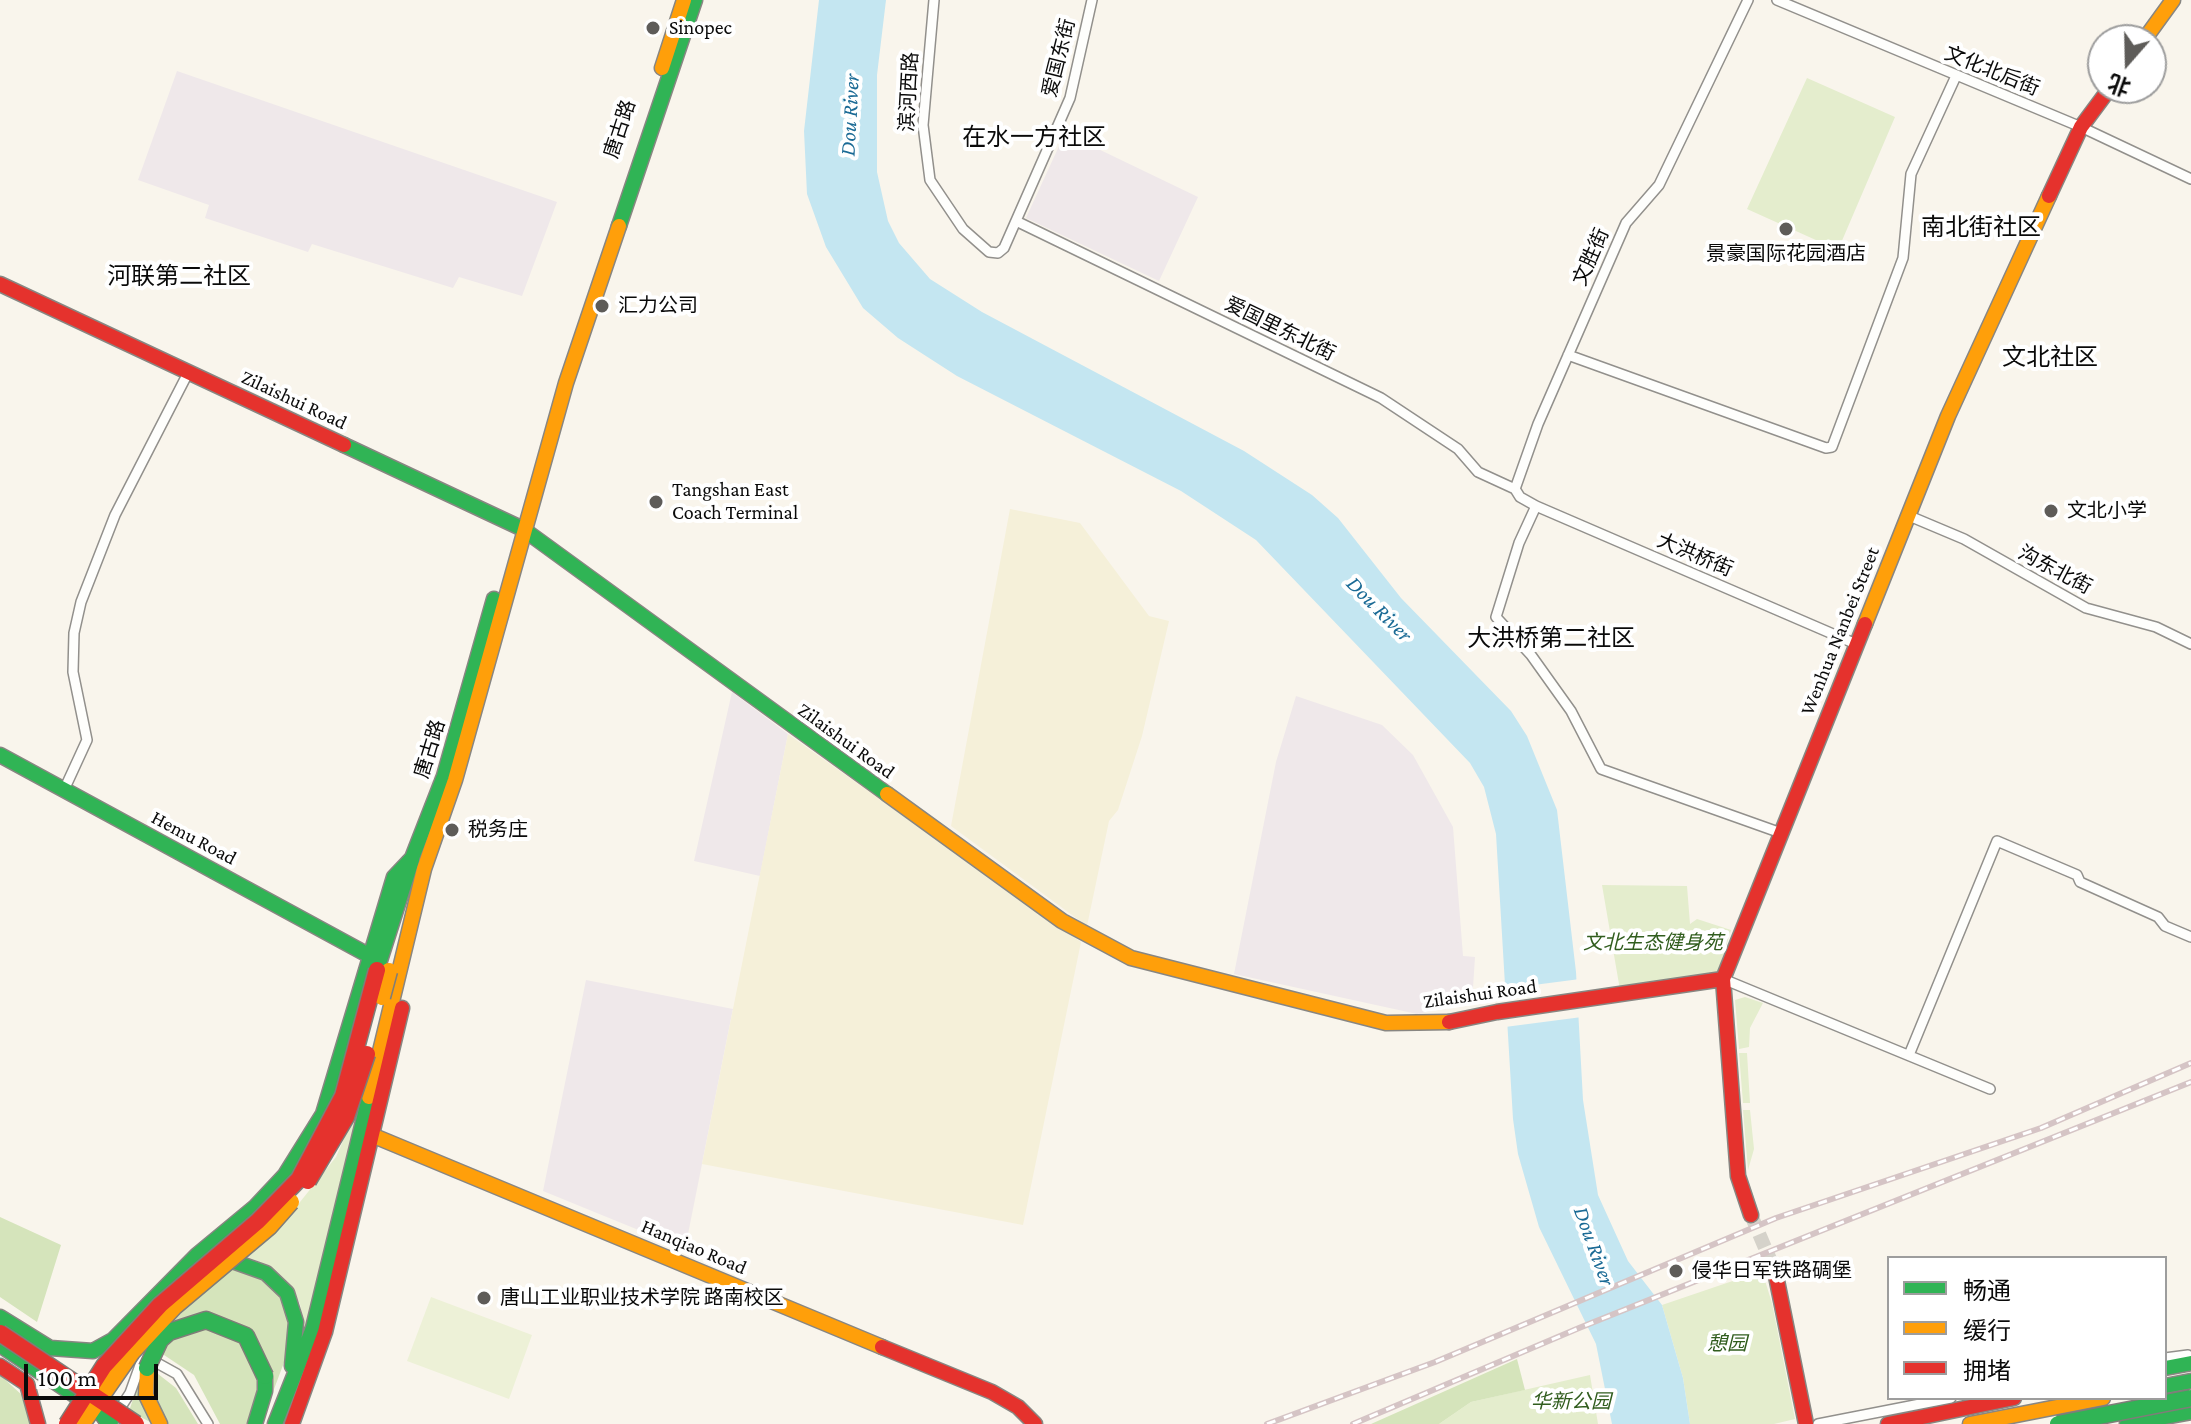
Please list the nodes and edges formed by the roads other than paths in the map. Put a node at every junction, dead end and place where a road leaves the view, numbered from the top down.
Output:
1 (684, 0) edge
2 (695, 0) edge
3 (934, 0) edge
4 (1092, 0) edge
5 (1748, 0) edge
6 (1777, 0) edge
7 (2173, 0) edge
8 (2156, 24) edge
9 (1956, 76) junction
10 (2098, 104) edge
11 (2081, 127) junction
12 (2191, 179) edge
13 (1016, 221) junction
14 (998, 253) joint
15 (0, 284) edge
16 (1568, 355) junction
17 (188, 373) junction
18 (1517, 493) junction
19 (1536, 506) junction
20 (1907, 515) junction
21 (519, 528) junction
22 (1856, 644) junction
23 (2191, 644) edge
24 (0, 755) edge
25 (64, 790) junction
26 (1781, 833) junction
27 (418, 864) junction
28 (2191, 937) edge
29 (384, 967) junction
30 (1723, 979) junction
31 (1909, 1055) junction
32 (1990, 1089) dead end
33 (374, 1136) junction
34 (1751, 1215) tunnel mouth
35 (197, 1255) junction
36 (1775, 1271) tunnel mouth
37 (0, 1317) edge
38 (0, 1333) edge
39 (113, 1340) junction
40 (0, 1345) edge
41 (144, 1354) junction
42 (2167, 1358) edge
43 (2189, 1359) edge
44 (0, 1366) edge
45 (2167, 1367) edge
46 (2191, 1381) edge
47 (2167, 1386) edge
48 (2191, 1398) edge
49 (1941, 1400) edge
50 (2004, 1400) edge
51 (2093, 1400) edge
52 (2117, 1400) edge
53 (2191, 1412) edge
54 (106, 1420) edge
55 (282, 1422) edge
56 (38, 1424) edge
57 (67, 1424) edge
58 (82, 1424) edge
59 (117, 1424) edge
60 (136, 1424) edge
61 (160, 1424) edge
62 (208, 1424) edge
63 (255, 1424) edge
64 (1035, 1424) edge
65 (1806, 1424) edge
66 (1818, 1424) edge
67 (1888, 1424) edge
68 (1970, 1424) edge
69 (2058, 1424) edge
70 (2121, 1424) edge
71 (2127, 1424) edge

1 - 21 main road, 唐古路
2 - 21 main road, 唐古路
3 - 14 street, 滨河西路
4 - 13 street, 爱国东街
5 - 16 street, 文胜街
6 - 9 street, 文化北后街
7 - 8 main road
9 - 11 street, 文化北后街
9 - 16 street
10 - 11 main road, Wenhua Nanbei Street
11 - 12 street, 文化北后街
11 - 20 main road, Wenhua Nanbei Street
13 - 14 street, 爱国东街
13 - 18 street, 爱国里东北街
15 - 17 main road, Zilaishui Road
16 - 18 street, 文胜街
17 - 21 main road, Zilaishui Road
17 - 25 street
18 - 19 street, 大洪桥街
19 - 22 street, 大洪桥街
19 - 26 street
20 - 22 main road, Wenhua Nanbei Street
20 - 23 street, 沟东北街
21 - 27 main road, 唐古路
21 - 30 main road, Zilaishui Road
22 - 26 main road, Wenhua Nanbei Street
24 - 25 main road, Hemu Road
25 - 29 main road, Hemu Road
26 - 30 main road, Wenhua Nanbei Street
27 - 29 main road
27 - 29 main road
27 - 33 main road
28 - 31 street
29 - 35 main road
29 - 55 main road
29 - 57 main road, bridge
29 - 58 main road, bridge
30 - 31 street
30 - 34 main road, Wenhua Nanbei Street
31 - 32 street
33 - 55 main road
33 - 64 main road, Hanqiao Road
35 - 39 main road
35 - 55 main road
36 - 65 main road
37 - 39 main road
38 - 60 main road, bridge
39 - 41 street
40 - 54 main road, bridge
41 - 54 street
41 - 62 street
42 - 43 street
43 - 45 main road
44 - 56 main road
46 - 47 main road
48 - 69 main road, bridge
49 - 66 street
50 - 67 main road
51 - 68 main road
52 - 70 street
53 - 71 main road
54 - 59 main road, bridge
61 - 63 main road, bridge

